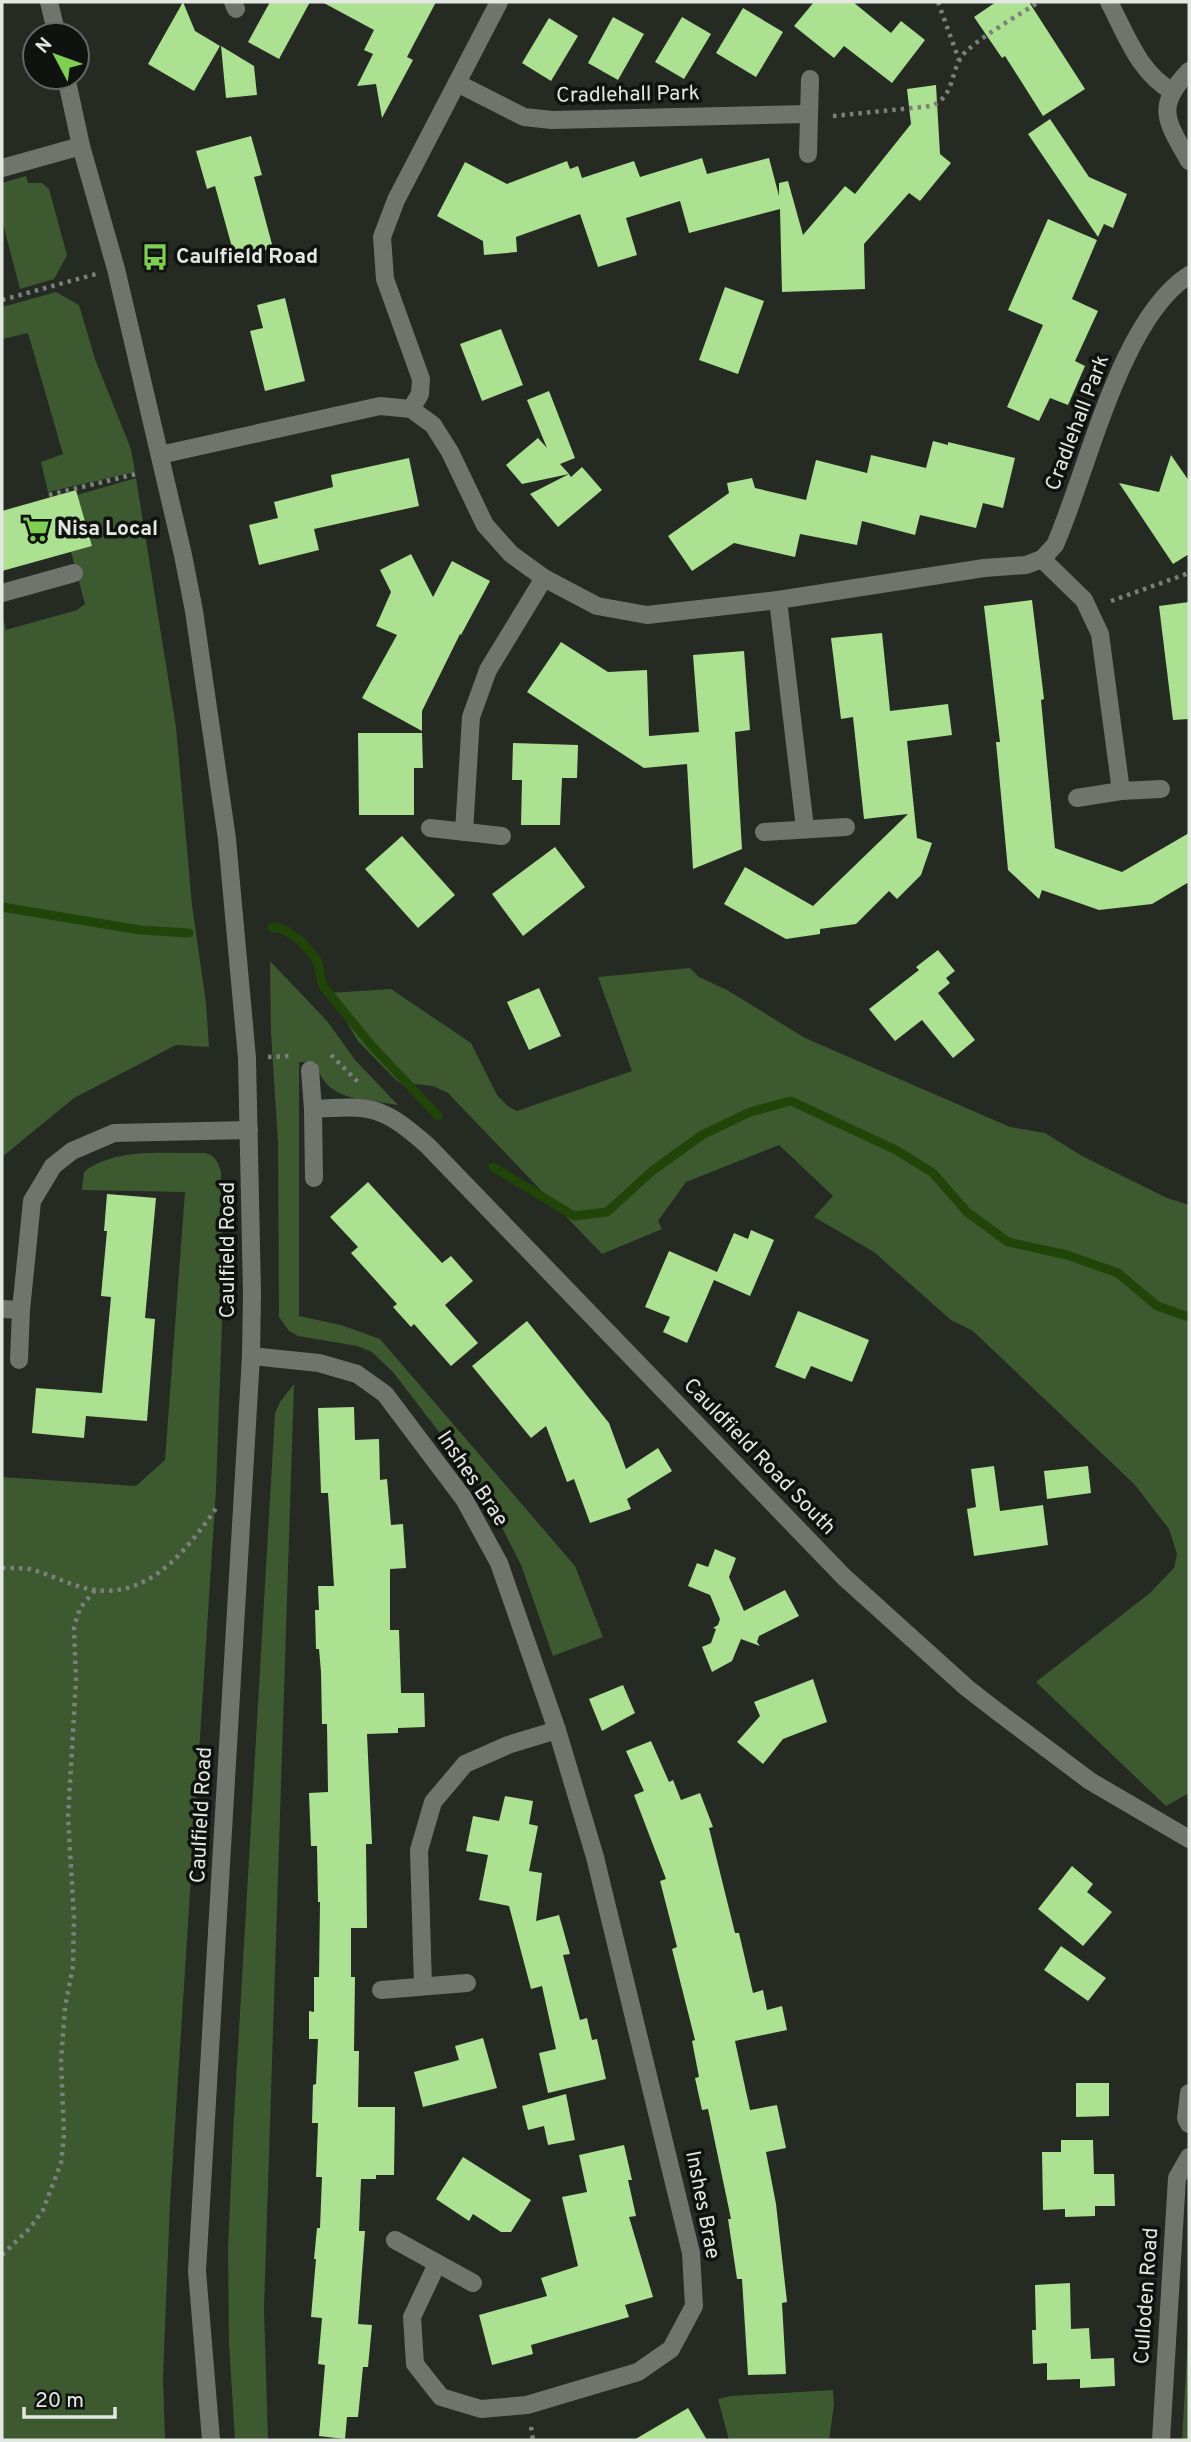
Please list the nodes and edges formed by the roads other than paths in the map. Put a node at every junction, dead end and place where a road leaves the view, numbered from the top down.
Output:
1 (50, 2) edge
2 (499, 2) edge
3 (1109, 2) edge
4 (54, 21) edge
5 (1189, 71) edge
6 (810, 79) dead end
7 (457, 83) junction
8 (69, 91) edge
9 (1172, 91) junction
10 (808, 114) junction
11 (80, 146) junction
12 (808, 155) dead end
13 (1189, 161) edge
14 (2, 168) edge
15 (1189, 275) edge
16 (411, 409) junction
17 (160, 455) junction
18 (1042, 558) junction
19 (74, 573) dead end
20 (544, 578) junction
21 (2, 593) edge
22 (778, 600) junction
23 (1161, 789) dead end
24 (1121, 791) junction
25 (1077, 798) dead end
26 (846, 827) dead end
27 (430, 828) dead end
28 (805, 828) junction
29 (464, 832) junction
30 (764, 832) dead end
31 (502, 836) dead end
32 (310, 1070) dead end
33 (313, 1109) junction
34 (249, 1130) junction
35 (314, 1178) dead end
36 (2, 1309) edge
37 (21, 1310) junction
38 (251, 1356) junction
39 (19, 1360) dead end
40 (557, 1730) junction
41 (1189, 1839) edge
42 (467, 1983) dead end
43 (423, 1986) junction
44 (381, 1990) dead end
45 (1189, 2093) edge
46 (1189, 2123) edge
47 (1189, 2157) edge
48 (395, 2240) dead end
49 (437, 2264) junction
50 (472, 2283) dead end
51 (211, 2440) edge
52 (1160, 2440) edge

1 - 4 street
2 - 7 street
3 - 9 street
5 - 9 street
6 - 10 street
7 - 10 street, Cradlehall Park
7 - 16 street
8 - 11 street, Caulfield Road
9 - 13 street
10 - 12 street
11 - 14 street
11 - 17 street, Caulfield Road
15 - 18 street, Cradlehall Park
16 - 17 street
16 - 20 street
17 - 34 street, Caulfield Road
18 - 22 street
18 - 24 street
19 - 21 street
20 - 22 street
20 - 29 street
22 - 28 street
23 - 24 street
24 - 25 street
26 - 28 street
27 - 29 street
28 - 30 street
29 - 31 street
32 - 33 street
33 - 35 street
33 - 41 street, Cauldfield Road South
34 - 37 street
34 - 38 street, Caulfield Road
36 - 37 street
37 - 39 street
38 - 40 street, Inshes Brae
38 - 51 street, Caulfield Road
40 - 43 street
40 - 49 street, Inshes Brae
42 - 43 street
43 - 44 street
45 - 46 street
47 - 52 street, Culloden Road
48 - 49 street
49 - 50 street

